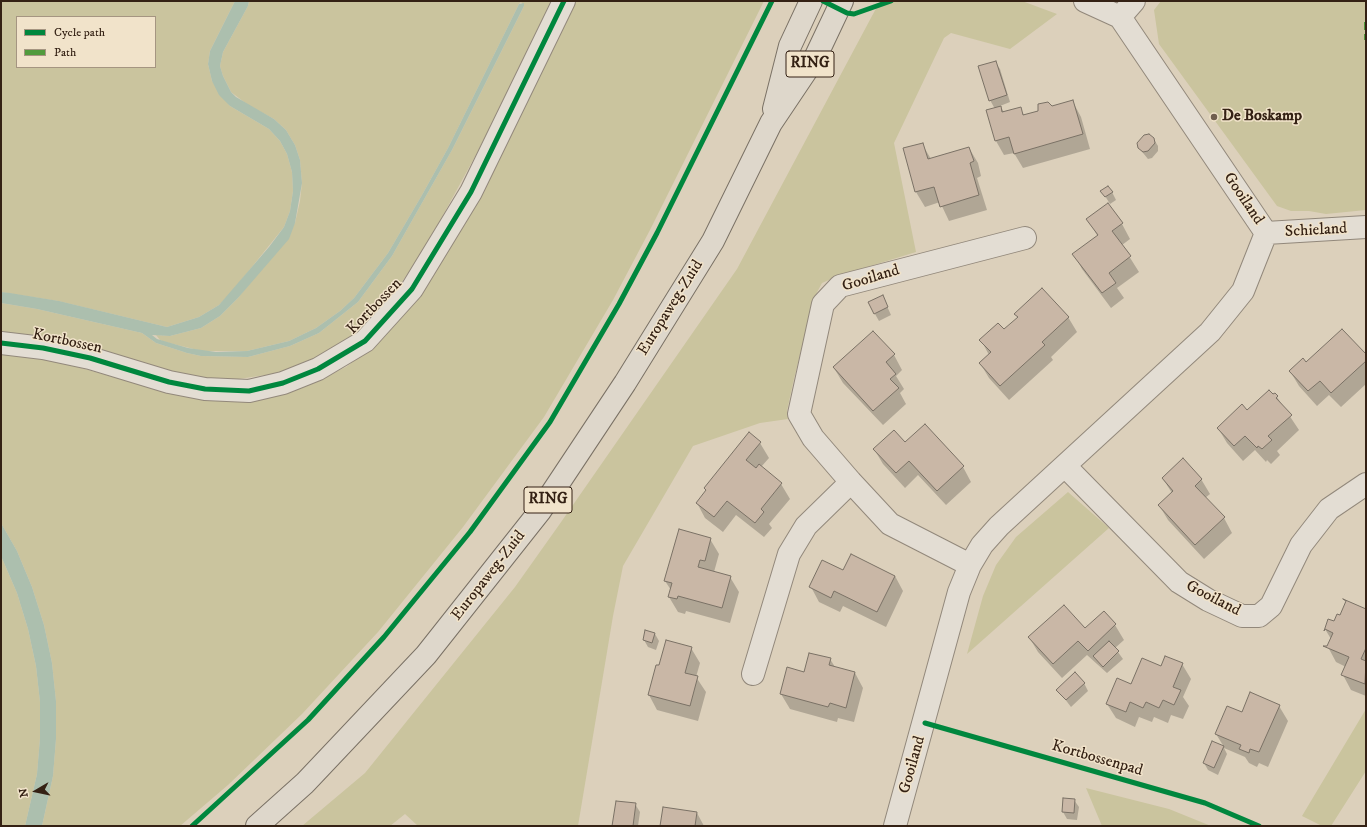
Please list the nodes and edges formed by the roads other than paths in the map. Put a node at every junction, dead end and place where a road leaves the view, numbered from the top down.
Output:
1 (564, 1) edge
2 (811, 1) edge
3 (842, 1) edge
4 (1085, 1) edge
5 (1127, 9) edge
6 (771, 123) junction
7 (1366, 227) edge
8 (1266, 233) junction
9 (1025, 238) dead end
10 (1, 343) edge
11 (1066, 467) junction
12 (851, 482) junction
13 (1366, 484) edge
14 (970, 565) junction
15 (753, 674) dead end
16 (257, 826) edge
17 (895, 826) edge

1 - 10 street, Kortbossen
2 - 6 main road, Europaweg-Zuid / RING
3 - 6 main road, Europaweg-Zuid / RING
4 - 5 street, Gooiland
5 - 8 street, Gooiland
6 - 16 main road, Europaweg-Zuid / RING
7 - 8 street, Schieland
8 - 11 street, Gooiland
9 - 12 street, Gooiland
11 - 13 street, Gooiland
11 - 14 street, Gooiland
12 - 14 street, Gooiland
12 - 15 street
14 - 17 street, Gooiland

